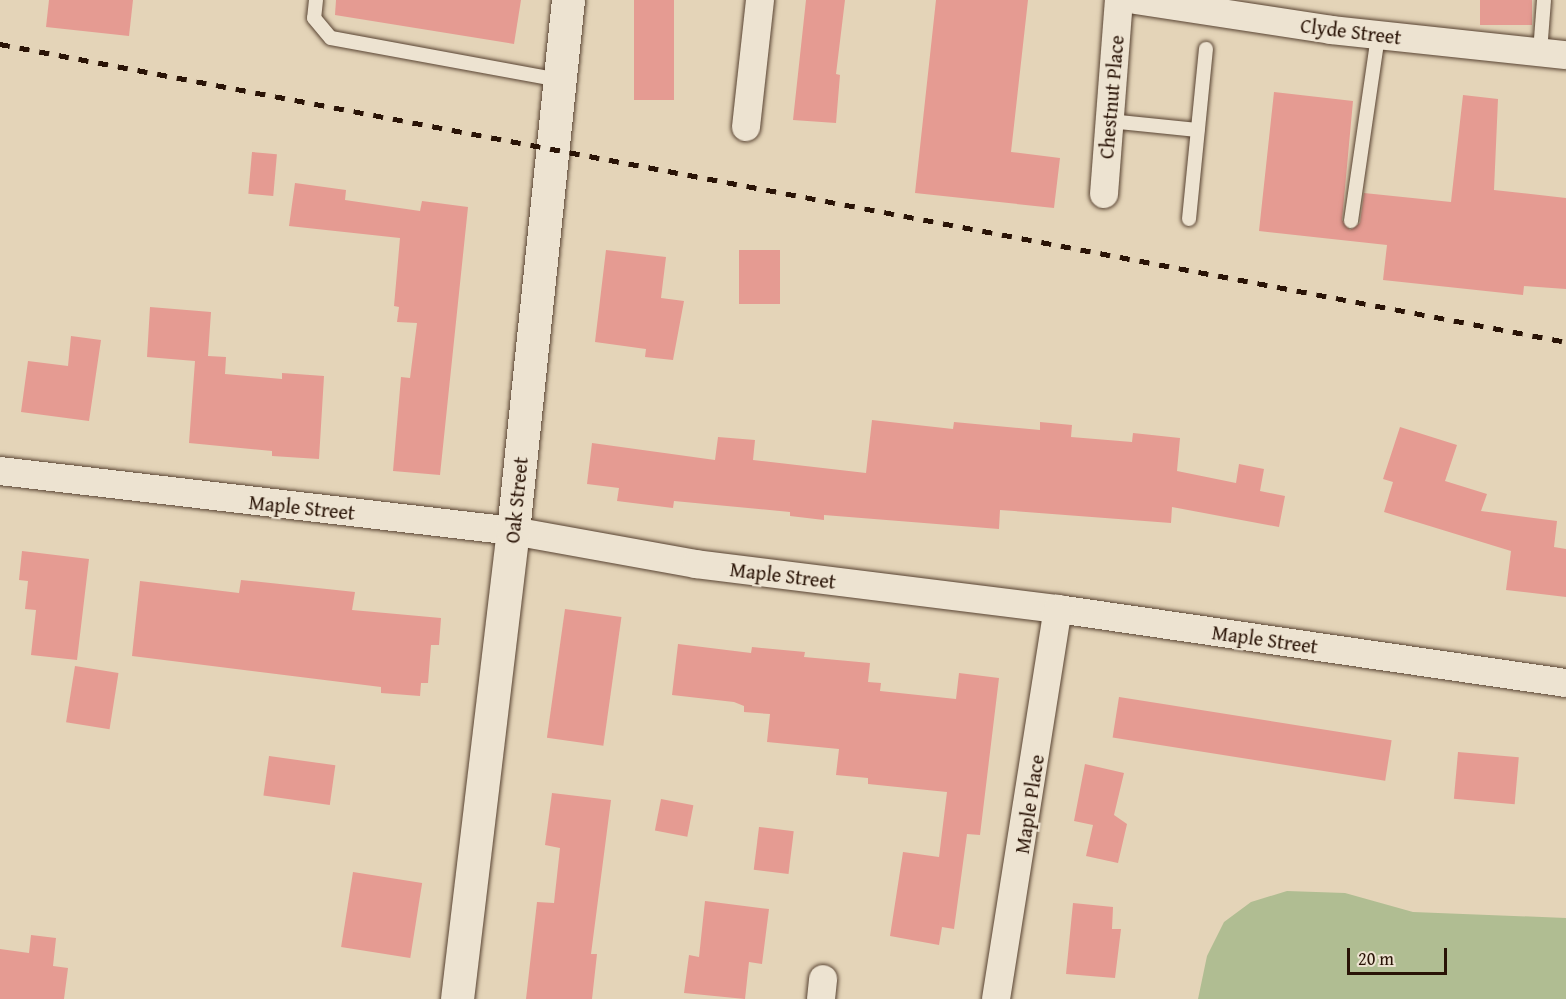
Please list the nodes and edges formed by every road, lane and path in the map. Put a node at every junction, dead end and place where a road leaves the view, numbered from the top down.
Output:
1 (316, 0) edge
2 (568, 0) edge
3 (760, 0) edge
4 (1119, 0) edge
5 (1136, 0) edge
6 (1544, 0) edge
7 (1378, 35) junction
8 (1206, 49) dead end
9 (1553, 53) edge
10 (560, 80) junction
11 (1109, 121) junction
12 (746, 127) dead end
13 (1198, 130) junction
14 (1104, 194) dead end
15 (1189, 219) dead end
16 (1352, 221) dead end
17 (0, 471) edge
18 (513, 531) junction
19 (1058, 609) junction
20 (1566, 683) edge
21 (457, 999) edge
22 (996, 999) edge

1 - 10 lane
2 - 10 street, Oak Street
3 - 12 street
4 - 11 street, Chestnut Place
5 - 7 street, Clyde Street
6 - 9 lane
7 - 9 street, Clyde Street
7 - 16 lane
8 - 13 lane
10 - 18 street, Oak Street
11 - 13 lane
11 - 14 street, Chestnut Place
13 - 15 lane
17 - 18 street, Maple Street
18 - 19 street, Maple Street
18 - 21 street, Oak Street
19 - 20 street, Maple Street
19 - 22 street, Maple Place

